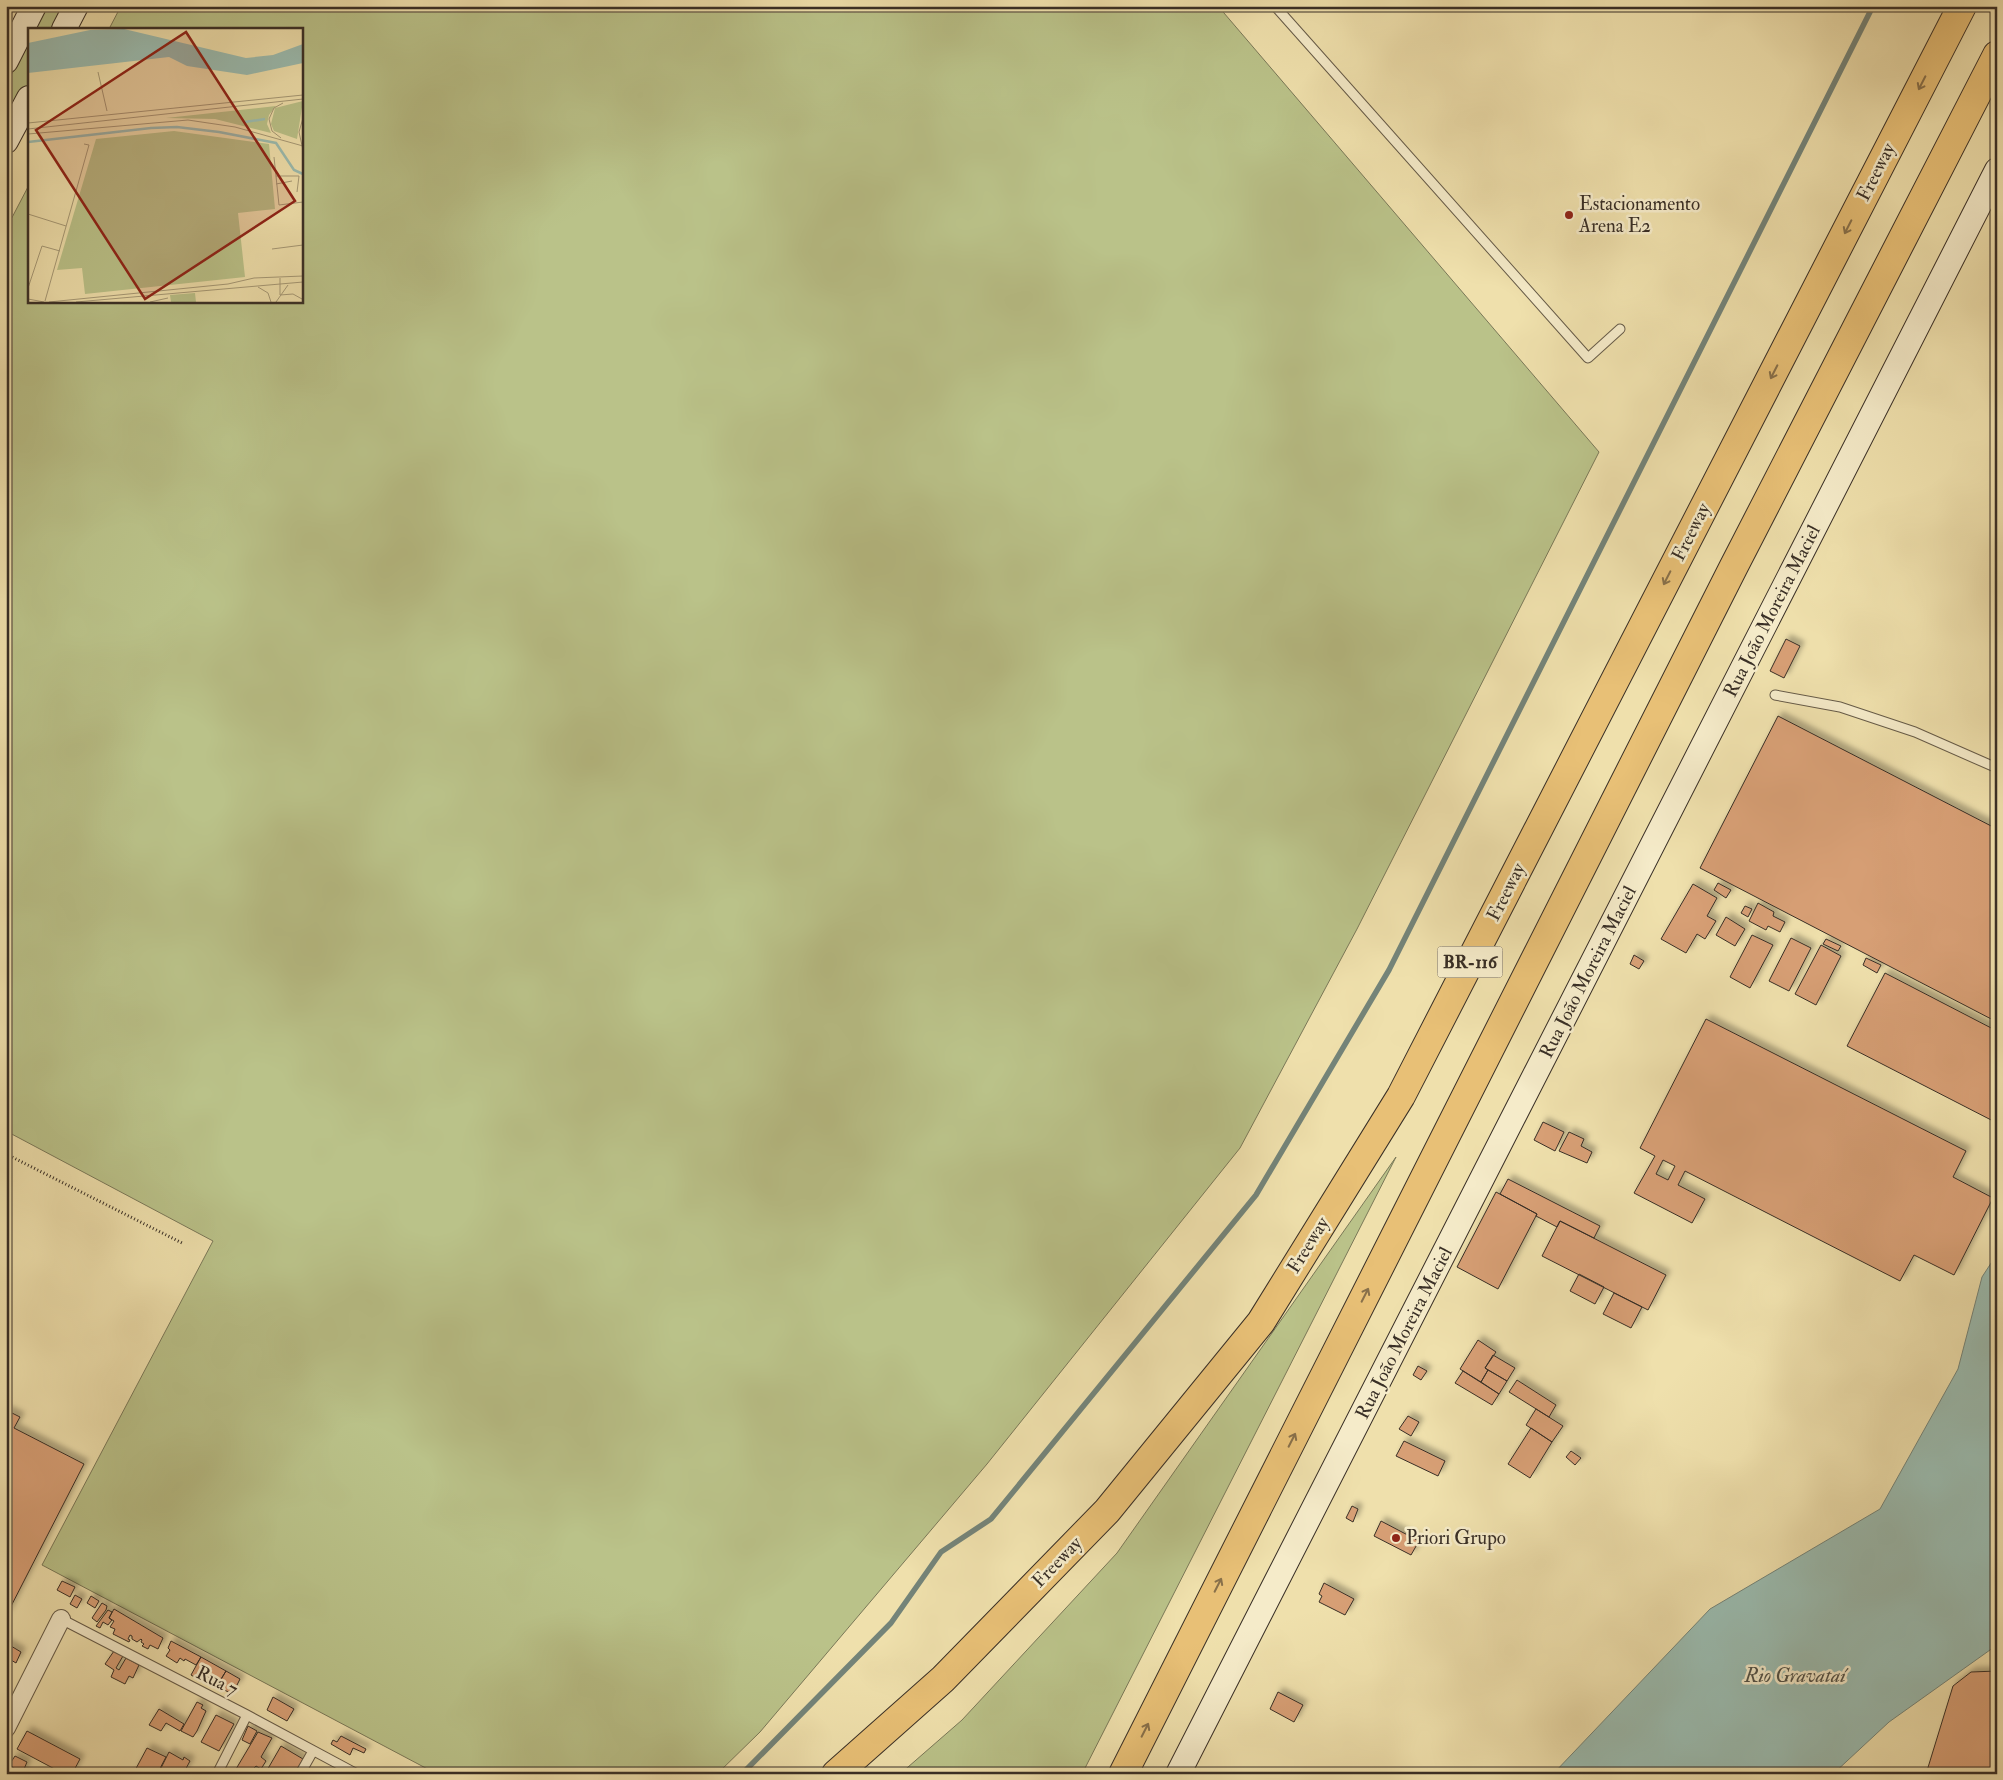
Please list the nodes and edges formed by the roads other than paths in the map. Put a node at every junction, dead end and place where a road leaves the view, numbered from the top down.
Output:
1 (34, 6) edge
2 (76, 6) edge
3 (1275, 6) edge
4 (1962, 6) edge
5 (65, 28) edge
6 (1997, 55) edge
7 (6, 61) edge
8 (28, 100) edge
9 (6, 141) edge
10 (1997, 170) edge
11 (1620, 329) dead end
12 (1775, 696) dead end
13 (1997, 768) edge
14 (62, 1619) joint
15 (247, 1715) junction
16 (6, 1728) edge
17 (313, 1751) junction
18 (217, 1774) edge
19 (300, 1774) edge
20 (357, 1774) edge
21 (836, 1774) edge
22 (1123, 1774) edge
23 (1178, 1774) edge

1 - 7 street
2 - 5 street
3 - 11 lane
4 -> 21 highway, Freeway / BR-116
22 -> 6 highway, BR-116
8 - 9 street
10 - 23 street, Rua João Moreira Maciel
12 - 13 lane
14 - 15 lane, Rua 7
14 - 16 street
15 - 17 lane, Rua 7
15 - 18 lane
17 - 19 lane
17 - 20 lane, Rua 7

